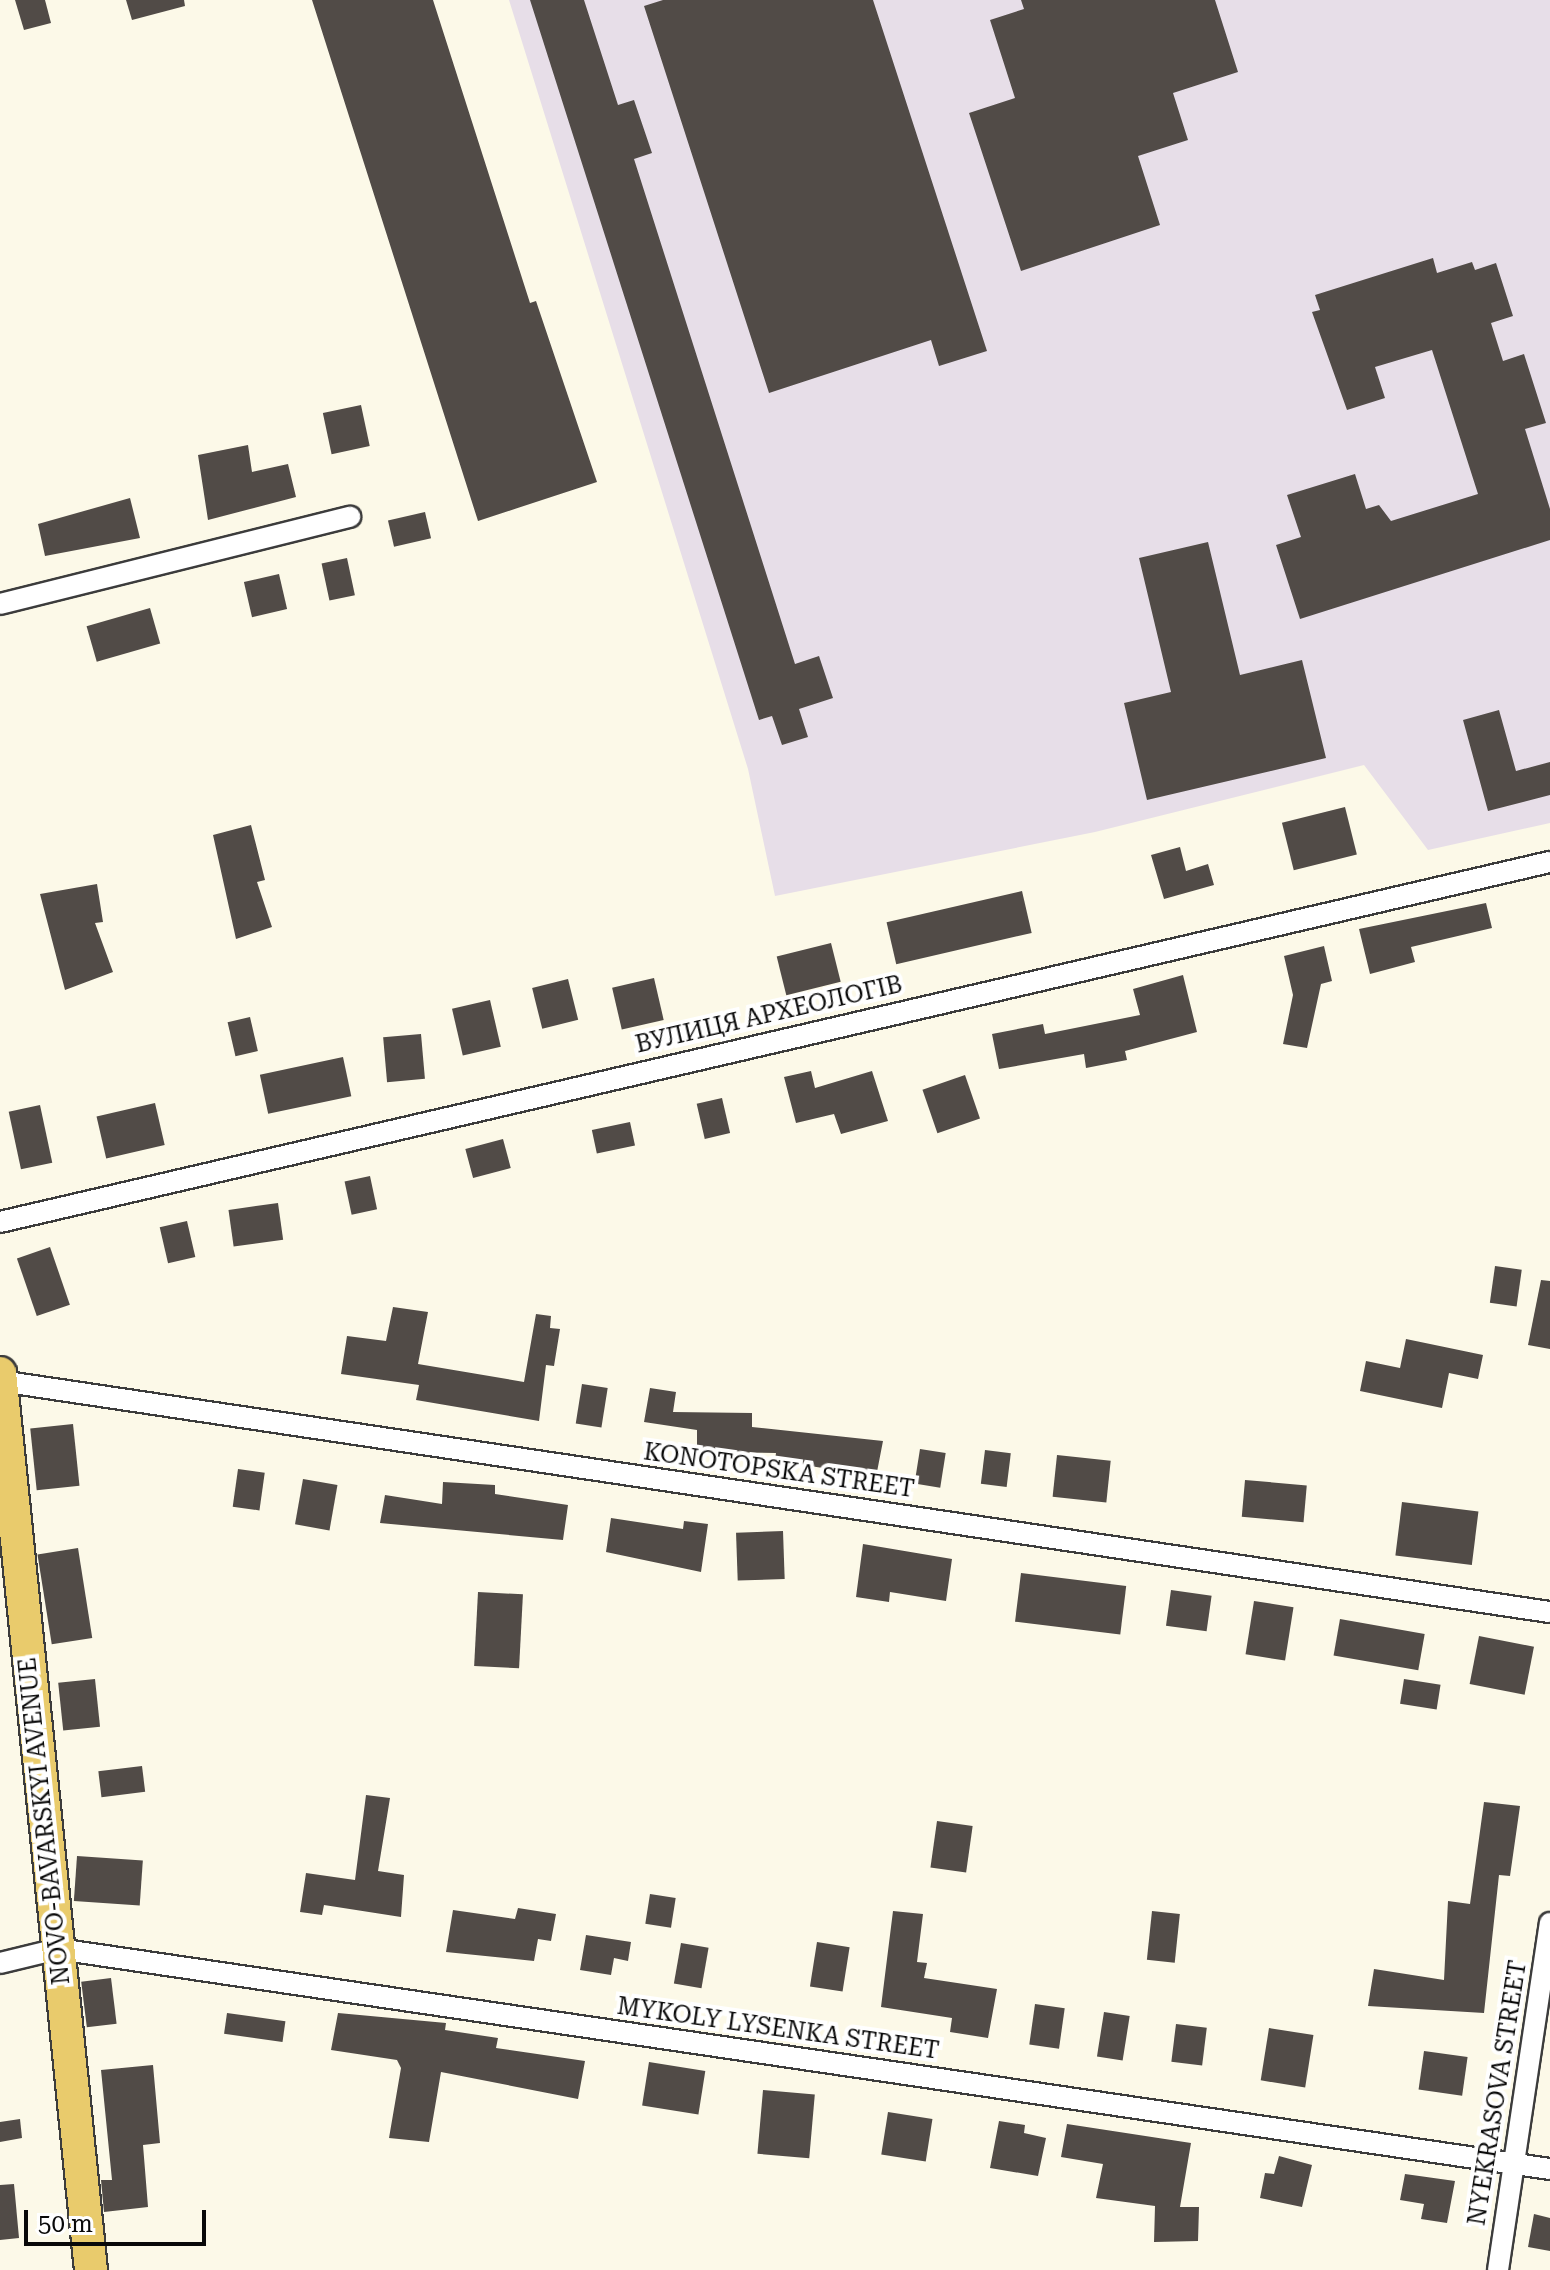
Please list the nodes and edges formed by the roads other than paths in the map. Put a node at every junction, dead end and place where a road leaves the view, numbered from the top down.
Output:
1 (350, 517) dead end
2 (0, 604) edge
3 (1550, 862) edge
4 (0, 1222) edge
5 (0, 1373) edge
6 (0, 1381) edge
7 (1550, 1612) edge
8 (1550, 1923) edge
9 (58, 1949) junction
10 (0, 1963) edge
11 (1514, 2163) junction
12 (1550, 2169) edge
13 (91, 2270) edge
14 (1498, 2270) edge

1 - 2 street
3 - 4 street, ВУЛИЦЯ АРХЕОЛОГІВ
5 - 6 main road, NOVO-BAVARSKYI AVENUE
6 - 7 street, KONOTOPSKA STREET
6 - 9 main road, NOVO-BAVARSKYI AVENUE
8 - 11 street, NYEKRASOVA STREET
9 - 10 street, MYKOLY LYSENKA STREET
9 - 11 street, MYKOLY LYSENKA STREET
9 - 13 main road, NOVO-BAVARSKYI AVENUE
11 - 12 street, MYKOLY LYSENKA STREET
11 - 14 street, NYEKRASOVA STREET

